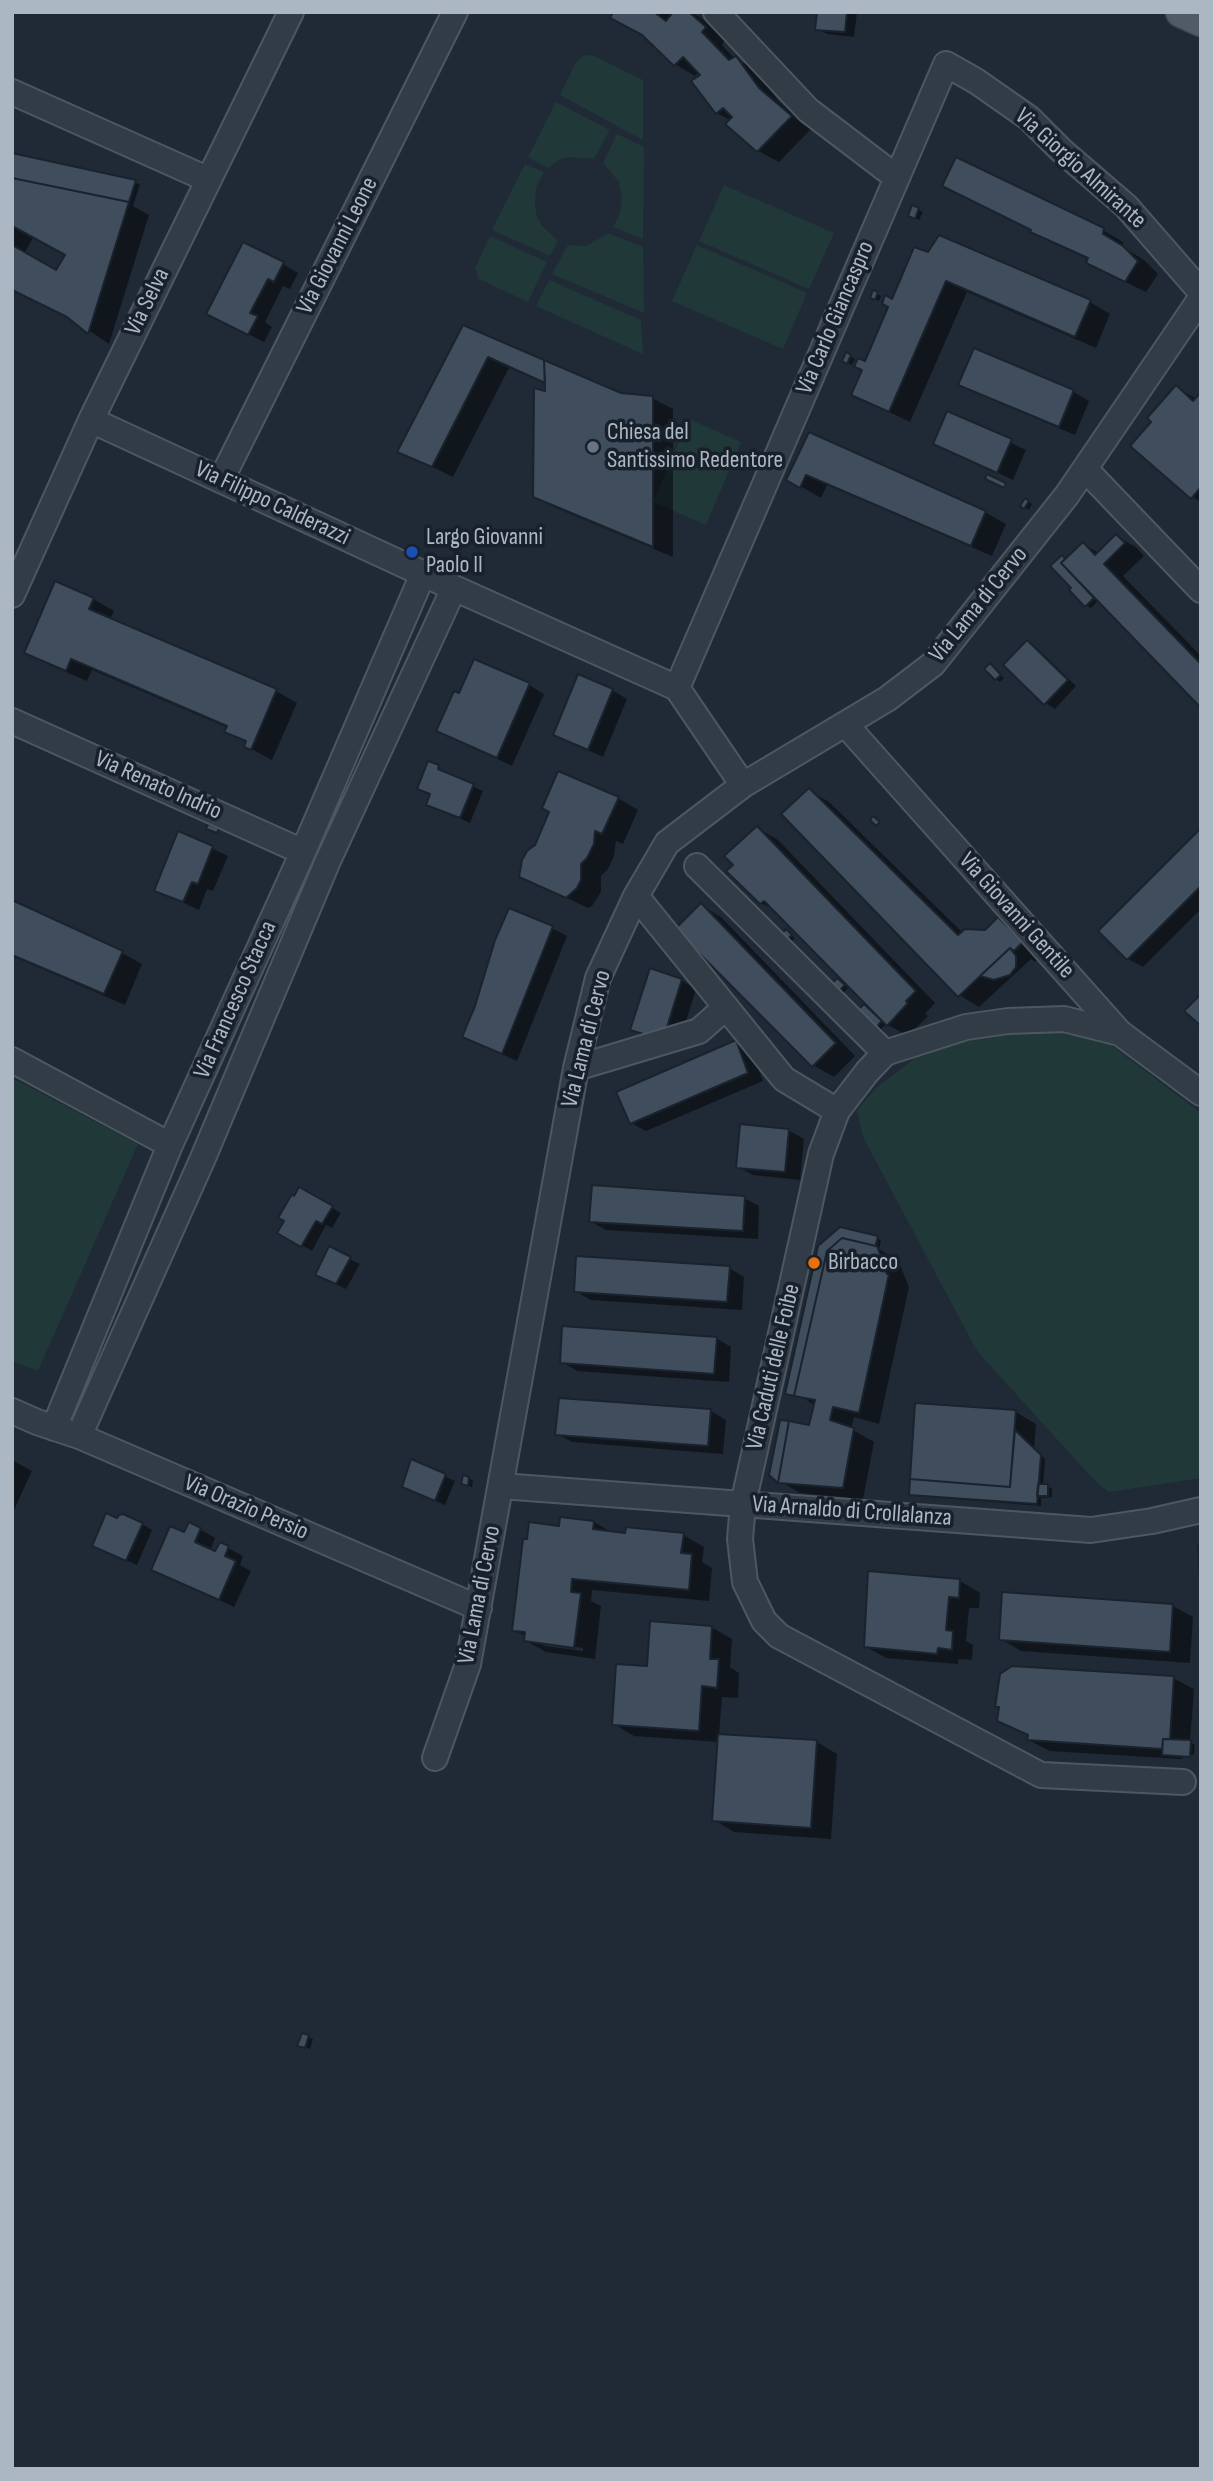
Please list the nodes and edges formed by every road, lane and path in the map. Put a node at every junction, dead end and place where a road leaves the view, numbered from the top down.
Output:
1 (291, 12) edge
2 (455, 12) edge
3 (716, 12) edge
4 (1181, 12) edge
5 (1201, 21) edge
6 (946, 64) joint
7 (12, 92) edge
8 (896, 177) junction
9 (207, 179) junction
10 (1201, 292) edge
11 (1201, 298) edge
12 (91, 420) junction
13 (1085, 469) junction
14 (221, 480) junction
15 (423, 574) junction
16 (15, 581) edge
17 (454, 588) junction
18 (1201, 590) edge
19 (677, 688) junction
20 (12, 721) edge
21 (845, 724) junction
22 (743, 785) junction
23 (303, 852) junction
24 (697, 866) dead end
25 (636, 895) junction
26 (726, 1007) junction
27 (1120, 1033) junction
28 (885, 1053) junction
29 (12, 1060) edge
30 (576, 1068) junction
31 (1201, 1093) edge
32 (837, 1111) junction
33 (170, 1145) junction
34 (12, 1411) edge
35 (54, 1428) junction
36 (79, 1436) junction
37 (501, 1486) junction
38 (743, 1504) junction
39 (1201, 1510) edge
40 (479, 1608) junction
41 (435, 1758) dead end
42 (1183, 1782) dead end

1 - 9 street, Via Selva
2 - 14 street, Via Giovanni Leone
3 - 8 street
4 - 5 main road
6 - 8 street, Via Carlo Giancaspro
6 - 10 street, Via Giorgio Almirante
7 - 9 street
8 - 19 street, Via Carlo Giancaspro
9 - 12 street, Via Selva
11 - 13 street, Via Lama di Cervo
12 - 14 street, Via Filippo Calderazzi
12 - 16 street, Via Selva
13 - 18 street
13 - 21 street, Via Lama di Cervo
14 - 15 street, Via Filippo Calderazzi
15 - 17 street, Via Filippo Calderazzi
15 - 23 street, Via Francesco Stacca
17 - 19 street
17 - 36 street, Via Francesco Stacca
19 - 22 street
20 - 23 street, Via Renato Indrio
21 - 22 street, Via Lama di Cervo
21 - 27 street, Via Giovanni Gentile
22 - 25 street, Via Lama di Cervo
23 - 33 street, Via Francesco Stacca
24 - 28 street
25 - 26 street
25 - 30 street, Via Lama di Cervo
26 - 30 street
26 - 32 street
27 - 28 street
27 - 31 street, Via Giovanni Gentile
28 - 32 street, Via Caduti delle Foibe
29 - 33 street
30 - 37 street, Via Lama di Cervo
32 - 38 street, Via Caduti delle Foibe
33 - 35 street, Via Francesco Stacca
34 - 35 street, Via Orazio Persio
35 - 36 street, Via Orazio Persio
36 - 40 street, Via Orazio Persio
37 - 38 street, Via Arnaldo di Crollalanza
37 - 40 street, Via Lama di Cervo
38 - 39 street, Via Arnaldo di Crollalanza
38 - 42 street, Via Caduti delle Foibe
40 - 41 street, Via Lama di Cervo

